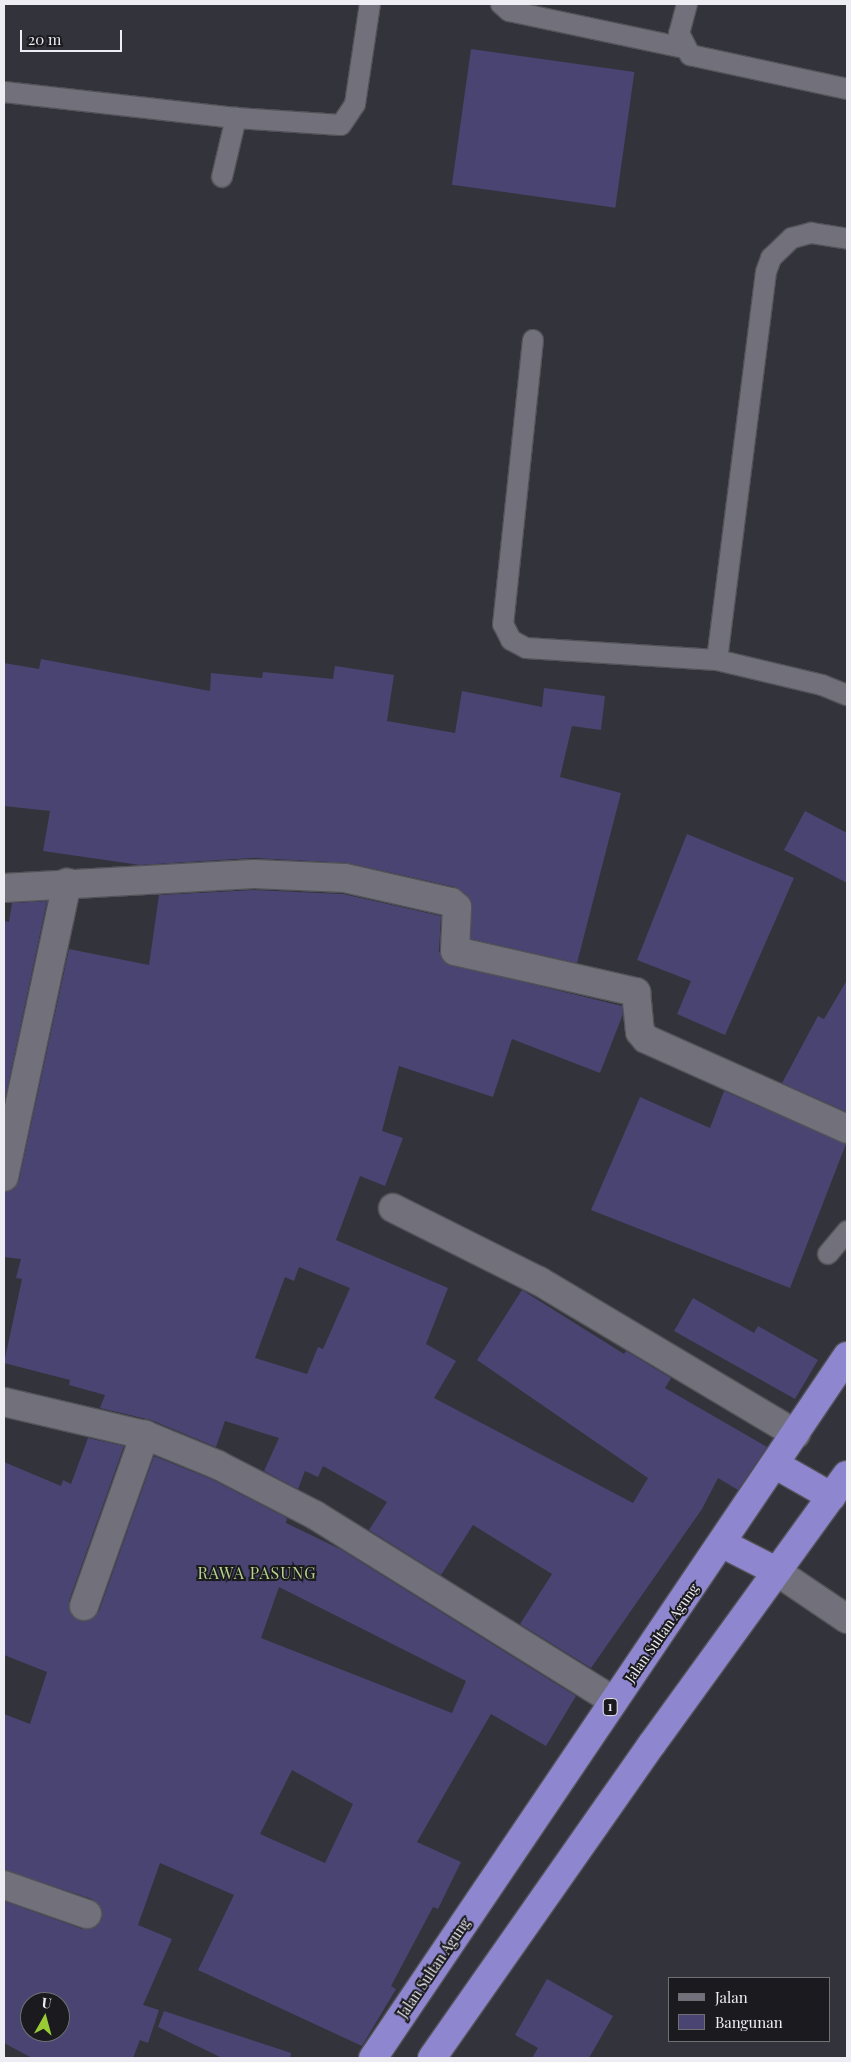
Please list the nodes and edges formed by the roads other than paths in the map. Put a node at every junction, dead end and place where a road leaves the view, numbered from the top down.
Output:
1 (370, 4) edge
2 (501, 4) edge
3 (687, 4) edge
4 (684, 48) junction
5 (847, 89) edge
6 (4, 92) edge
7 (236, 118) junction
8 (222, 177) dead end
9 (847, 239) edge
10 (533, 340) dead end
11 (717, 660) junction
12 (847, 695) edge
13 (67, 883) junction
14 (4, 888) edge
15 (10, 1114) edge
16 (847, 1129) edge
17 (4, 1177) edge
18 (392, 1208) dead end
19 (847, 1231) edge
20 (828, 1254) dead end
21 (847, 1356) edge
22 (4, 1402) edge
23 (796, 1434) junction
24 (145, 1436) junction
25 (776, 1465) junction
26 (842, 1490) edge
27 (723, 1544) junction
28 (776, 1571) junction
29 (84, 1606) dead end
30 (847, 1618) edge
31 (614, 1701) junction
32 (4, 1886) edge
33 (87, 1914) dead end
34 (373, 2058) edge
35 (432, 2058) edge

1 - 7 lane
2 - 4 lane
3 - 4 lane
4 - 5 lane
6 - 7 lane
7 - 8 lane
9 - 11 lane
10 - 11 lane
11 - 12 lane
13 - 14 street
13 - 15 street
13 - 16 street
15 - 17 street
18 - 23 street
19 - 20 lane
21 - 23 highway, Jalan Sultan Agung / 1
22 - 24 street
23 - 25 highway, Jalan Sultan Agung / 1
24 - 29 street
24 - 31 street
25 - 26 highway
25 - 27 highway, Jalan Sultan Agung / 1
26 - 28 highway
27 - 28 highway
27 - 31 highway, Jalan Sultan Agung / 1
28 - 30 street
28 - 35 highway
31 - 34 highway, Jalan Sultan Agung / 1
32 - 33 street

